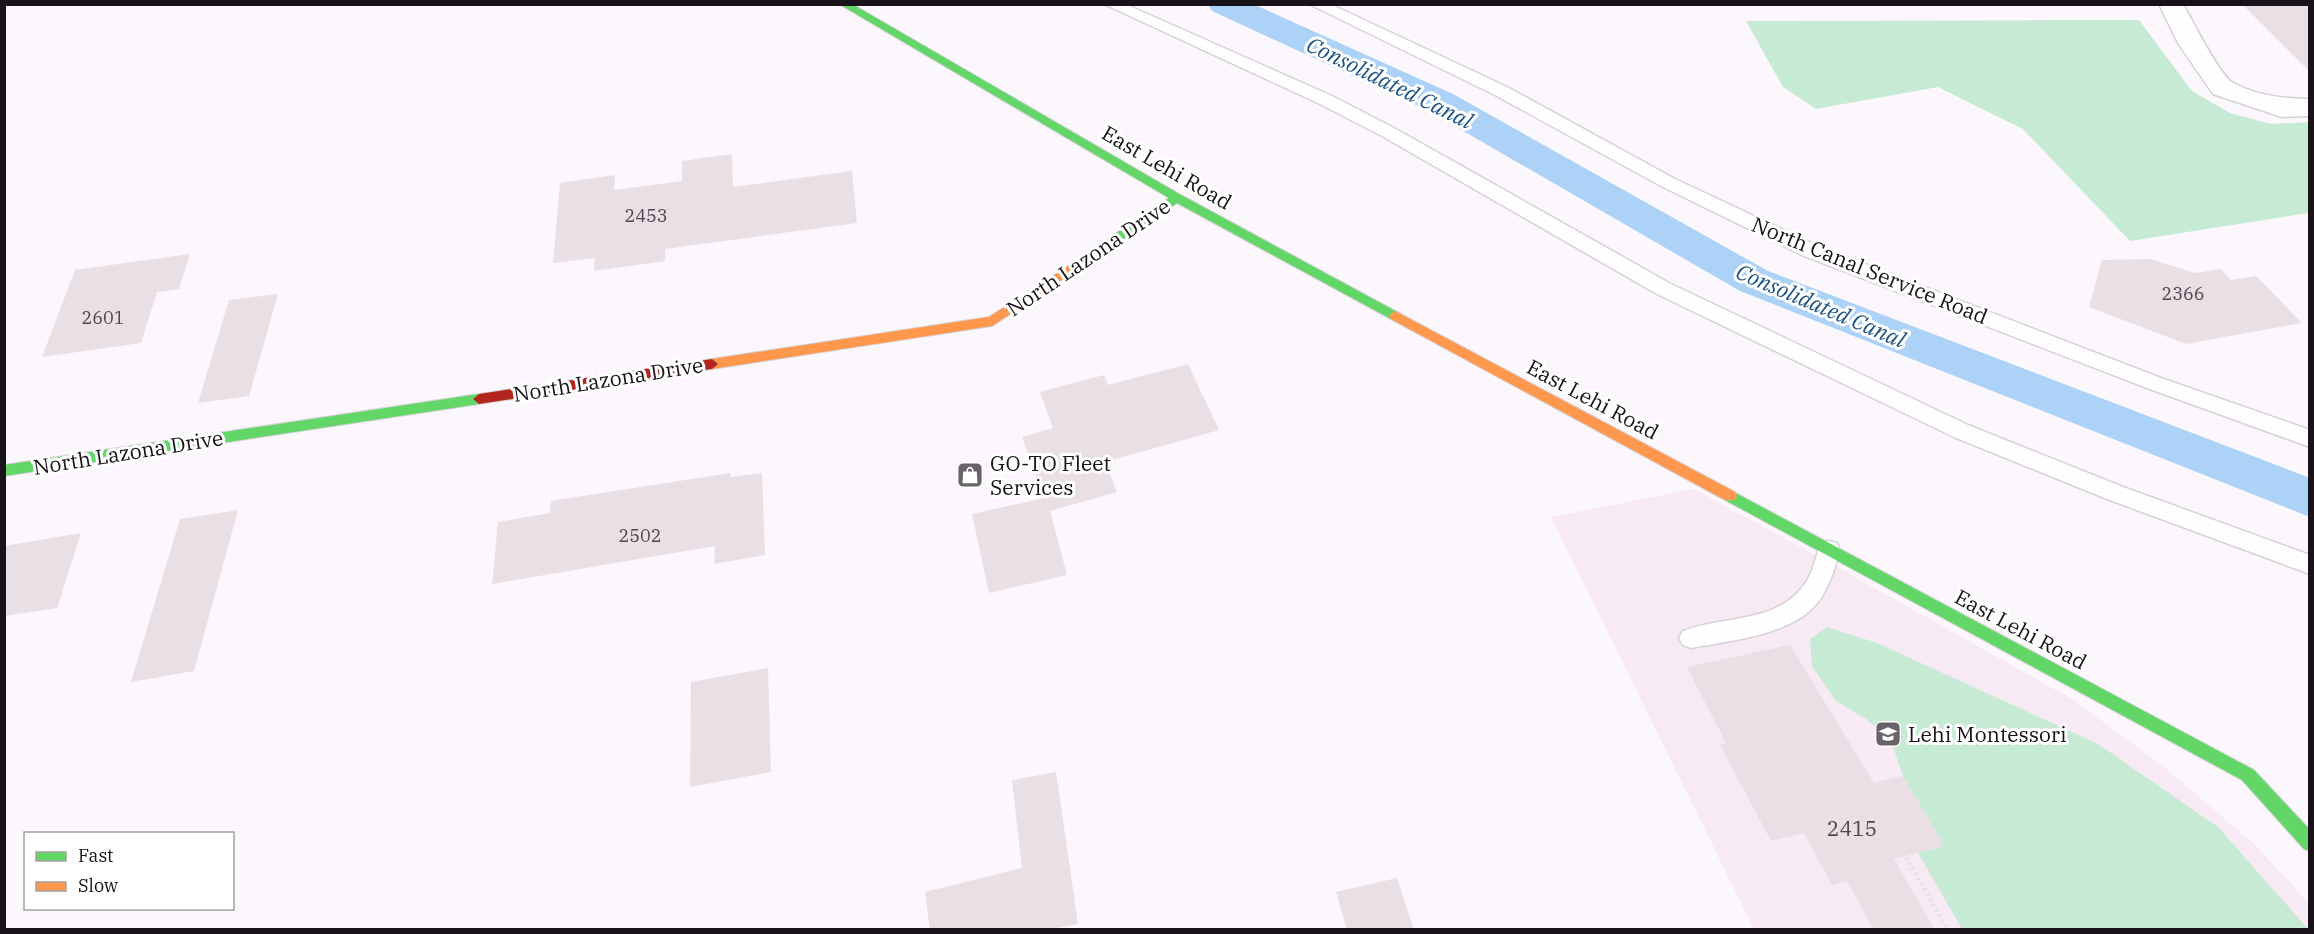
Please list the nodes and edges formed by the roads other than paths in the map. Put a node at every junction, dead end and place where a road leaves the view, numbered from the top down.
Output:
1 (844, 4) edge
2 (1111, 4) edge
3 (1316, 4) edge
4 (2171, 4) edge
5 (2310, 107) edge
6 (1177, 198) junction
7 (2310, 439) edge
8 (4, 471) edge
9 (1829, 550) junction
10 (2310, 565) edge
11 (1691, 638) dead end
12 (2310, 843) edge

1 - 6 street, East Lehi Road
2 - 10 lane
3 - 7 lane, North Canal Service Road
4 - 5 street
6 - 8 street, North Lazona Drive
6 - 9 street, East Lehi Road
9 - 11 lane
9 - 12 street, East Lehi Road

